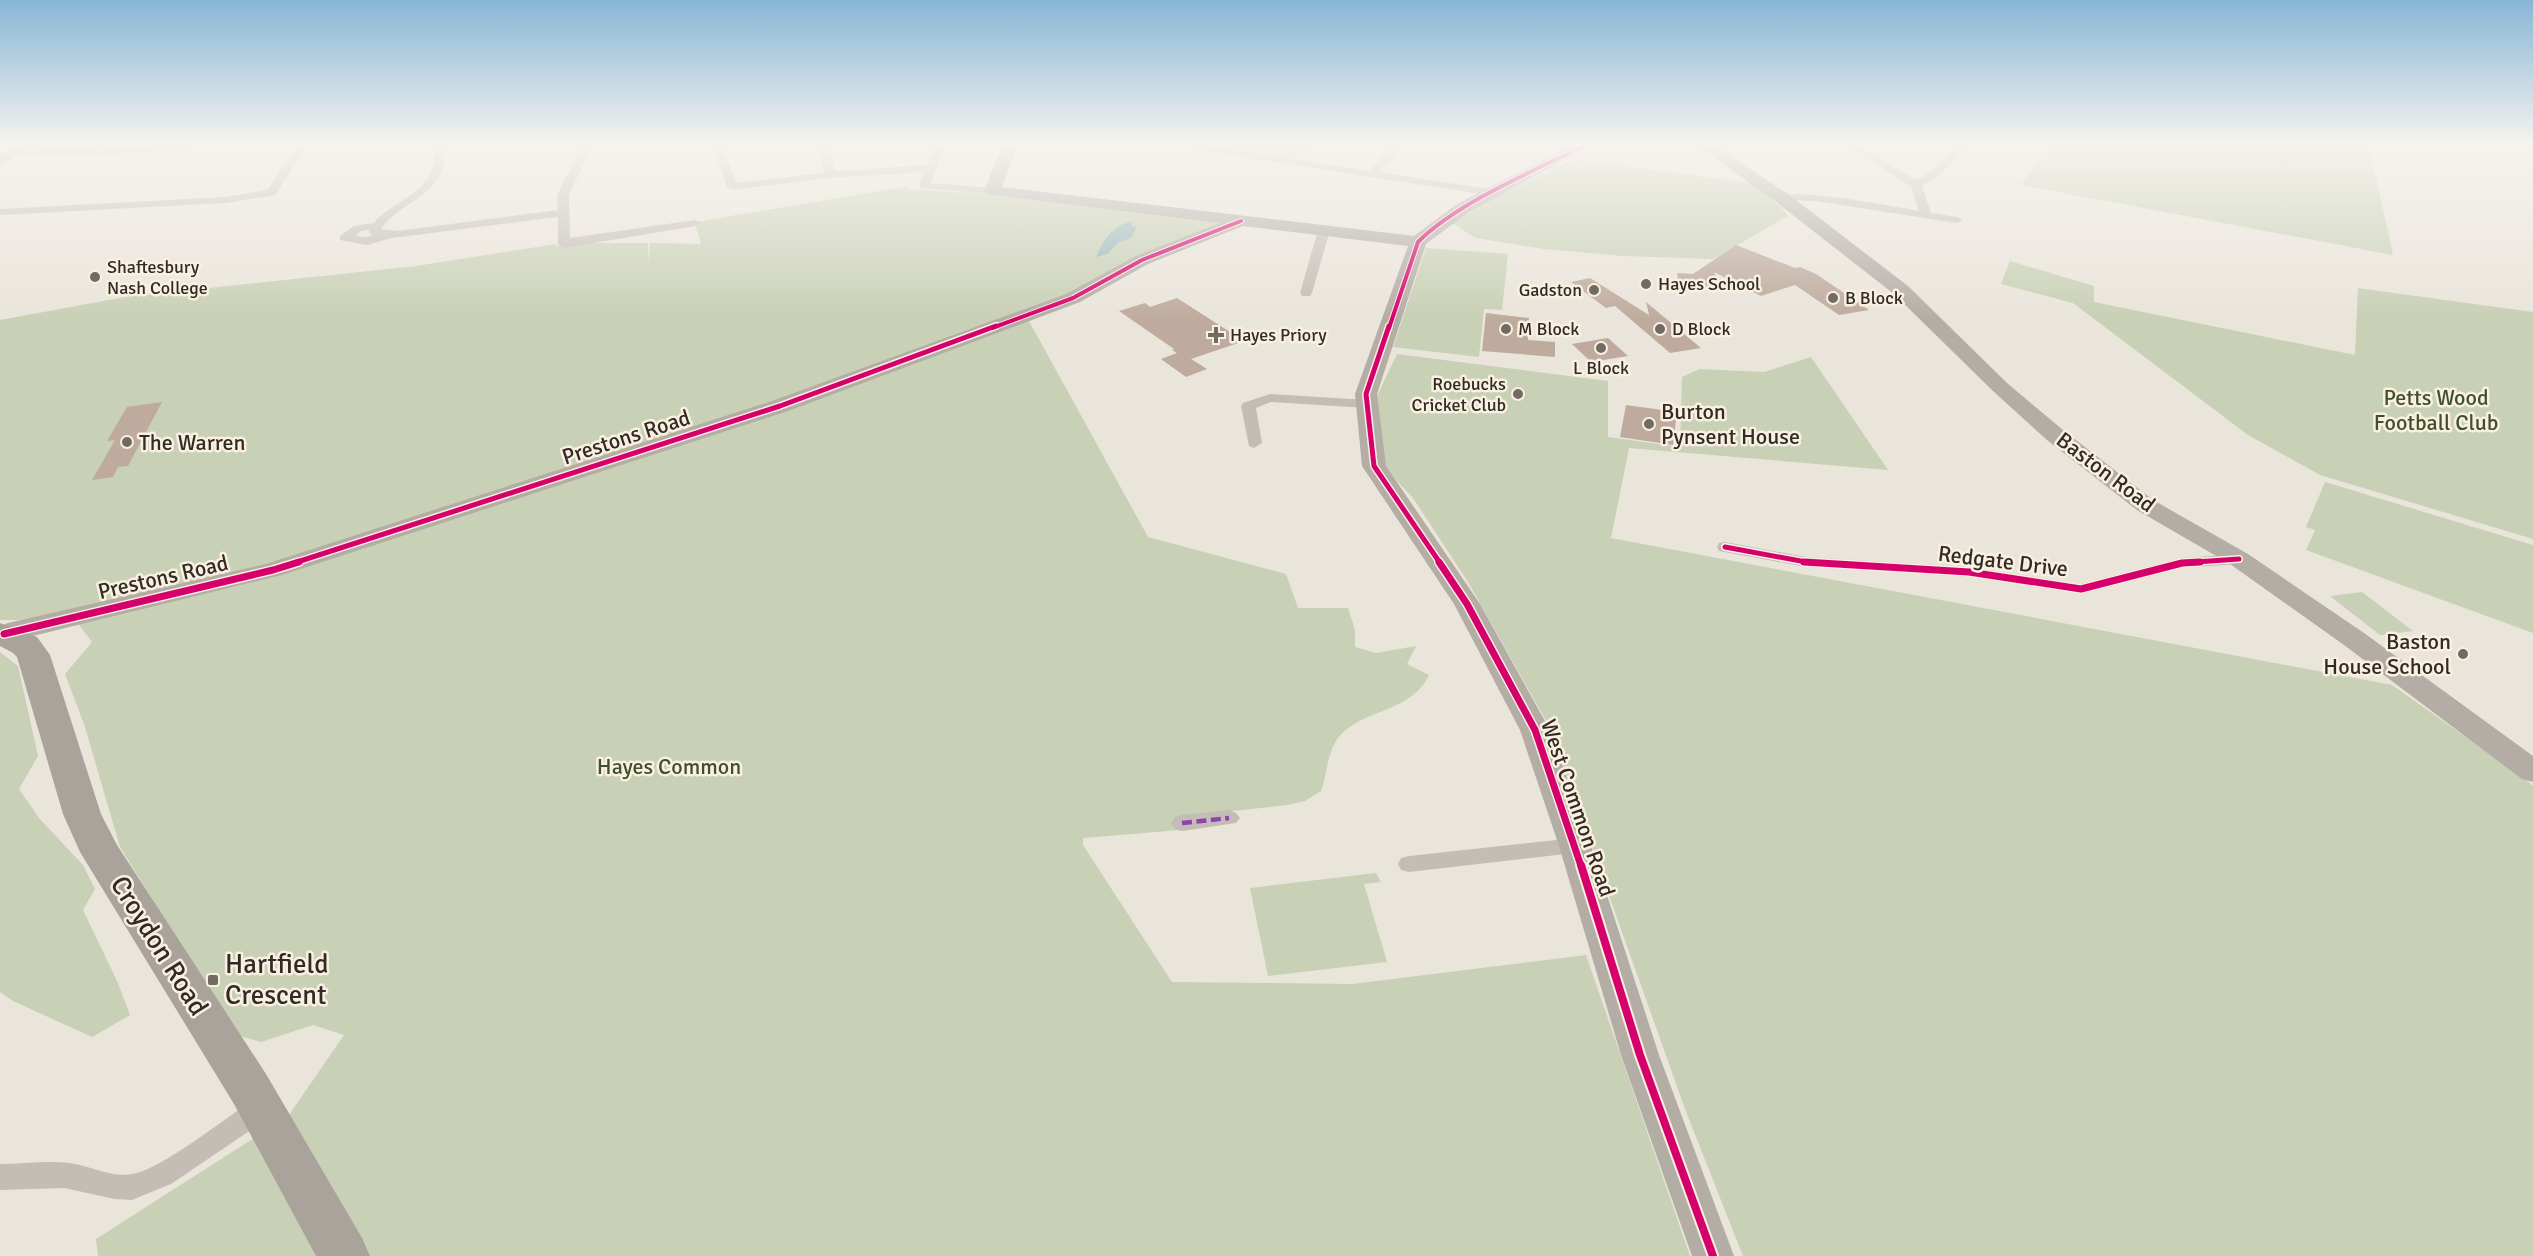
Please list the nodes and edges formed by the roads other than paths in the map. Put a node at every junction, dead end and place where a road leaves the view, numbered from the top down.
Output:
1 (176, 203) edge
2 (404, 203) edge
3 (563, 203) edge
4 (1104, 203) edge
5 (1475, 203) edge
6 (1788, 203) edge
7 (1845, 203) edge
8 (1922, 203) edge
9 (0, 212) edge
10 (563, 213) junction
11 (1926, 215) junction
12 (1957, 220) dead end
13 (1241, 221) junction
14 (695, 223) dead end
15 (377, 225) junction
16 (1324, 230) junction
17 (389, 235) junction
18 (1418, 242) junction
19 (1306, 293) dead end
20 (1367, 404) junction
21 (1254, 443) dead end
22 (1725, 547) dead end
23 (2239, 559) junction
24 (2, 633) edge
25 (2520, 754) edge
26 (2533, 771) edge
27 (1229, 818) dead end
28 (1182, 823) dead end
29 (1575, 846) junction
30 (1409, 864) dead end
31 (261, 1109) junction
32 (0, 1177) edge
33 (344, 1256) edge
34 (1713, 1256) edge

1 - 9 street
2 - 15 street
3 - 10 street
4 - 13 street
5 - 18 street
6 - 23 street, Baston Road
7 - 11 street
8 - 11 street
10 - 14 street
10 - 17 street
11 - 12 street
13 - 16 street
13 - 24 street, Prestons Road
15 - 17 street
15 - 17 street
16 - 18 street
16 - 19 street
18 - 20 street, West Common Road
20 - 21 street
20 - 29 street, West Common Road
22 - 23 street, Redgate Drive
23 - 25 street, Baston Road
24 - 31 highway, Croydon Road
25 - 26 street, Baston Road
27 - 28 street
29 - 30 street
29 - 34 street, West Common Road
31 - 32 street
31 - 33 highway, Croydon Road

